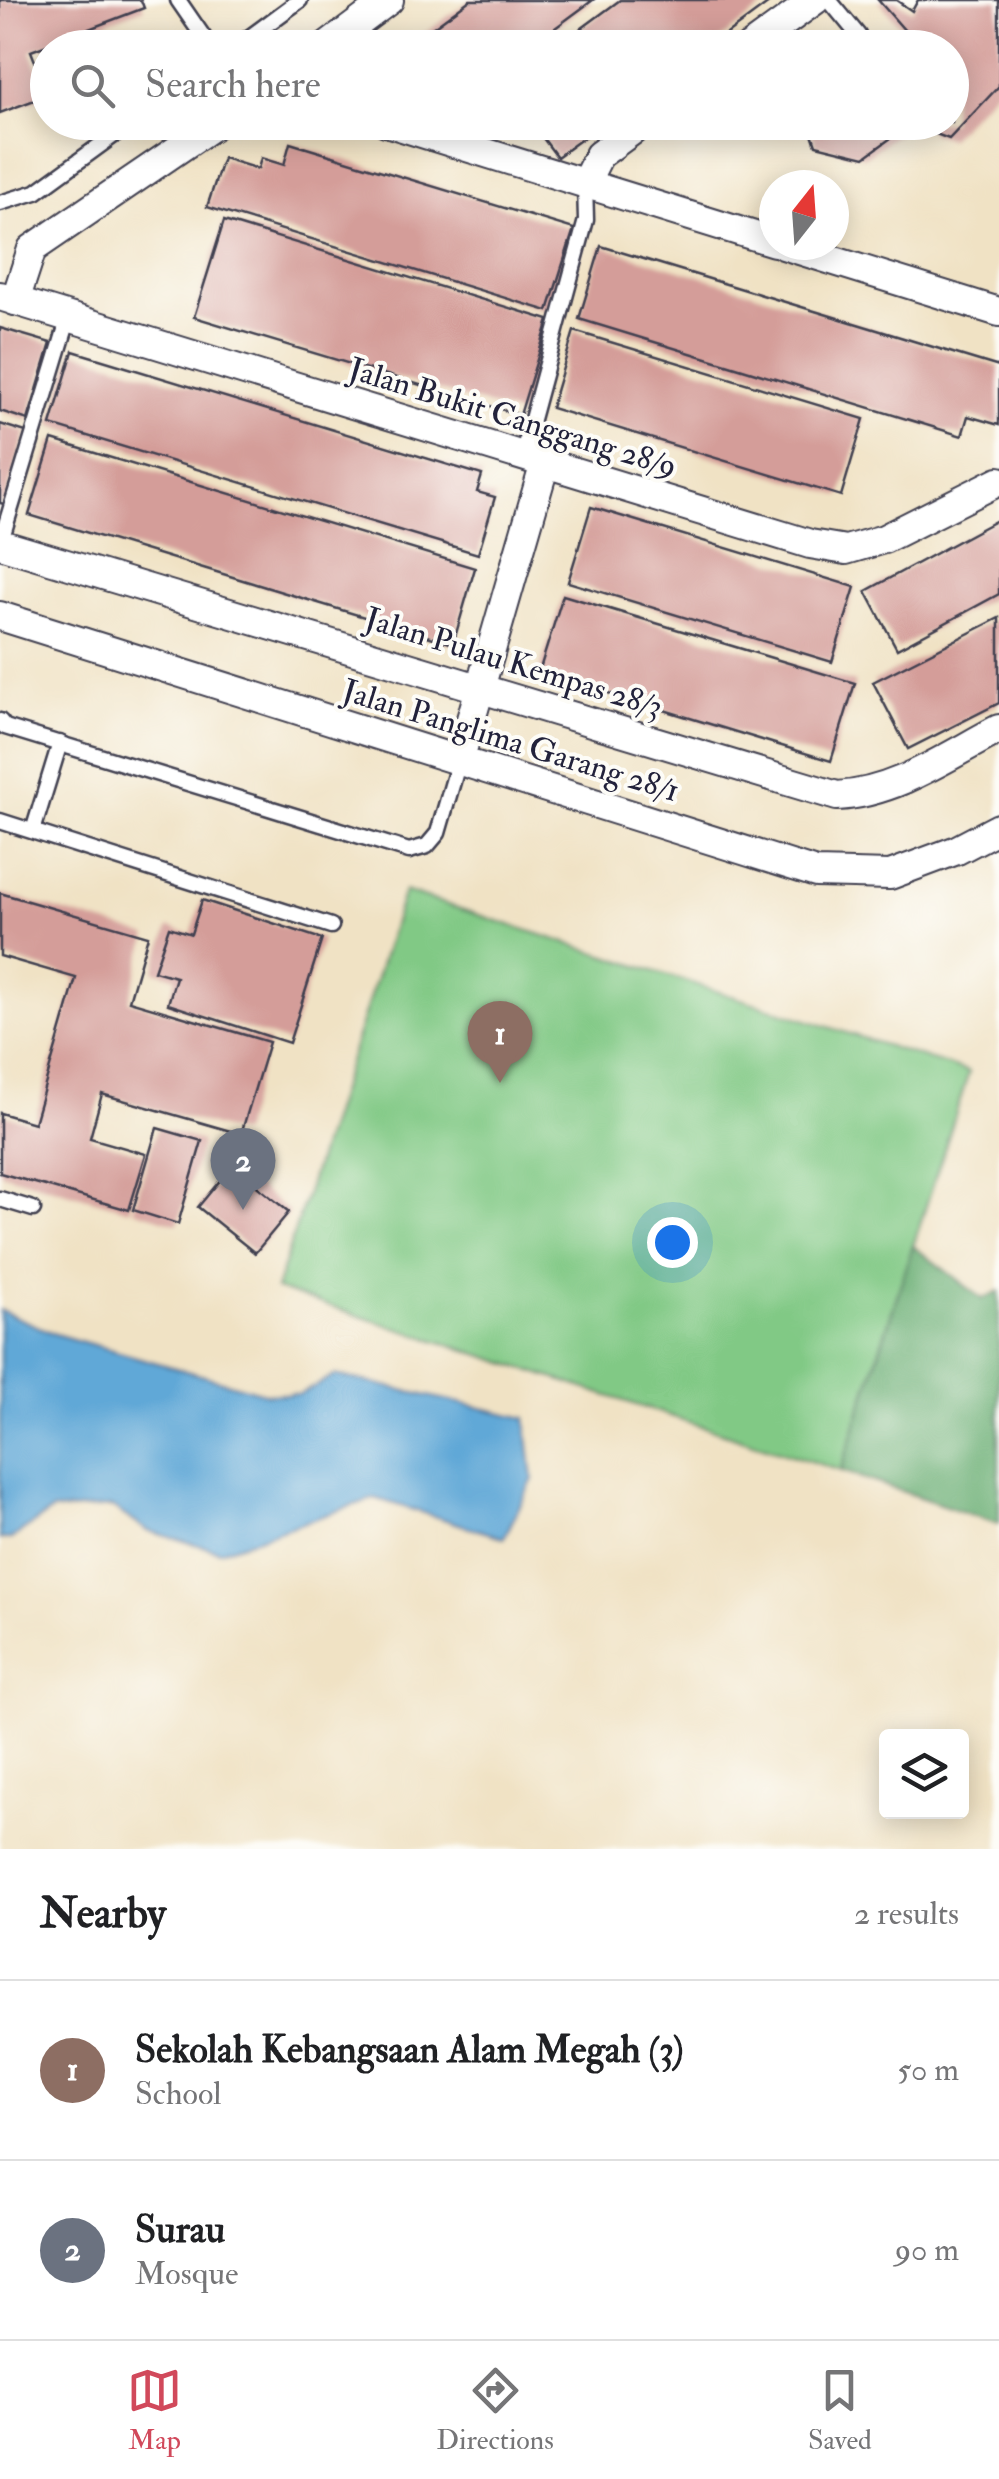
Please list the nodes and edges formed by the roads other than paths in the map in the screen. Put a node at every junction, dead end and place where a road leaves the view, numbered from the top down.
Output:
1 (178, 0) edge
2 (390, 0) edge
3 (815, 0) edge
4 (830, 0) edge
5 (296, 1) edge
6 (199, 30) edge
7 (258, 30) edge
8 (349, 30) edge
9 (774, 30) edge
10 (854, 30) edge
11 (107, 140) edge
12 (192, 140) edge
13 (445, 140) edge
14 (618, 140) edge
15 (585, 183) junction
16 (0, 203) edge
17 (759, 237) edge
18 (831, 260) edge
19 (8, 299) edge
20 (999, 312) edge
21 (69, 318) junction
22 (533, 460) junction
23 (999, 480) edge
24 (0, 544) edge
25 (0, 616) edge
26 (480, 688) junction
27 (0, 722) edge
28 (999, 729) edge
29 (60, 743) junction
30 (459, 761) junction
31 (0, 821) edge
32 (999, 828) edge
33 (33, 831) junction
34 (331, 926) dead end
35 (0, 1198) edge
36 (32, 1209) dead end

1 - 6 lane
2 - 8 street
3 - 9 street
4 - 10 lane
5 - 7 lane
11 - 16 lane
12 - 19 street
13 - 15 street
14 - 15 street
15 - 17 street
15 - 22 lane
18 - 20 street
19 - 21 street, Jalan Bukit Canggang 28/9
21 - 22 street, Jalan Bukit Canggang 28/9
21 - 24 lane
22 - 23 street, Jalan Bukit Canggang 28/9
22 - 26 street
24 - 26 street, Jalan Pulau Kempas 28/3
25 - 30 street, Jalan Panglima Garang 28/1
26 - 28 street, Jalan Pulau Kempas 28/3
26 - 30 street
27 - 29 lane
29 - 30 lane
29 - 33 lane
30 - 32 street, Jalan Panglima Garang 28/1
31 - 33 lane
33 - 34 lane
35 - 36 lane

